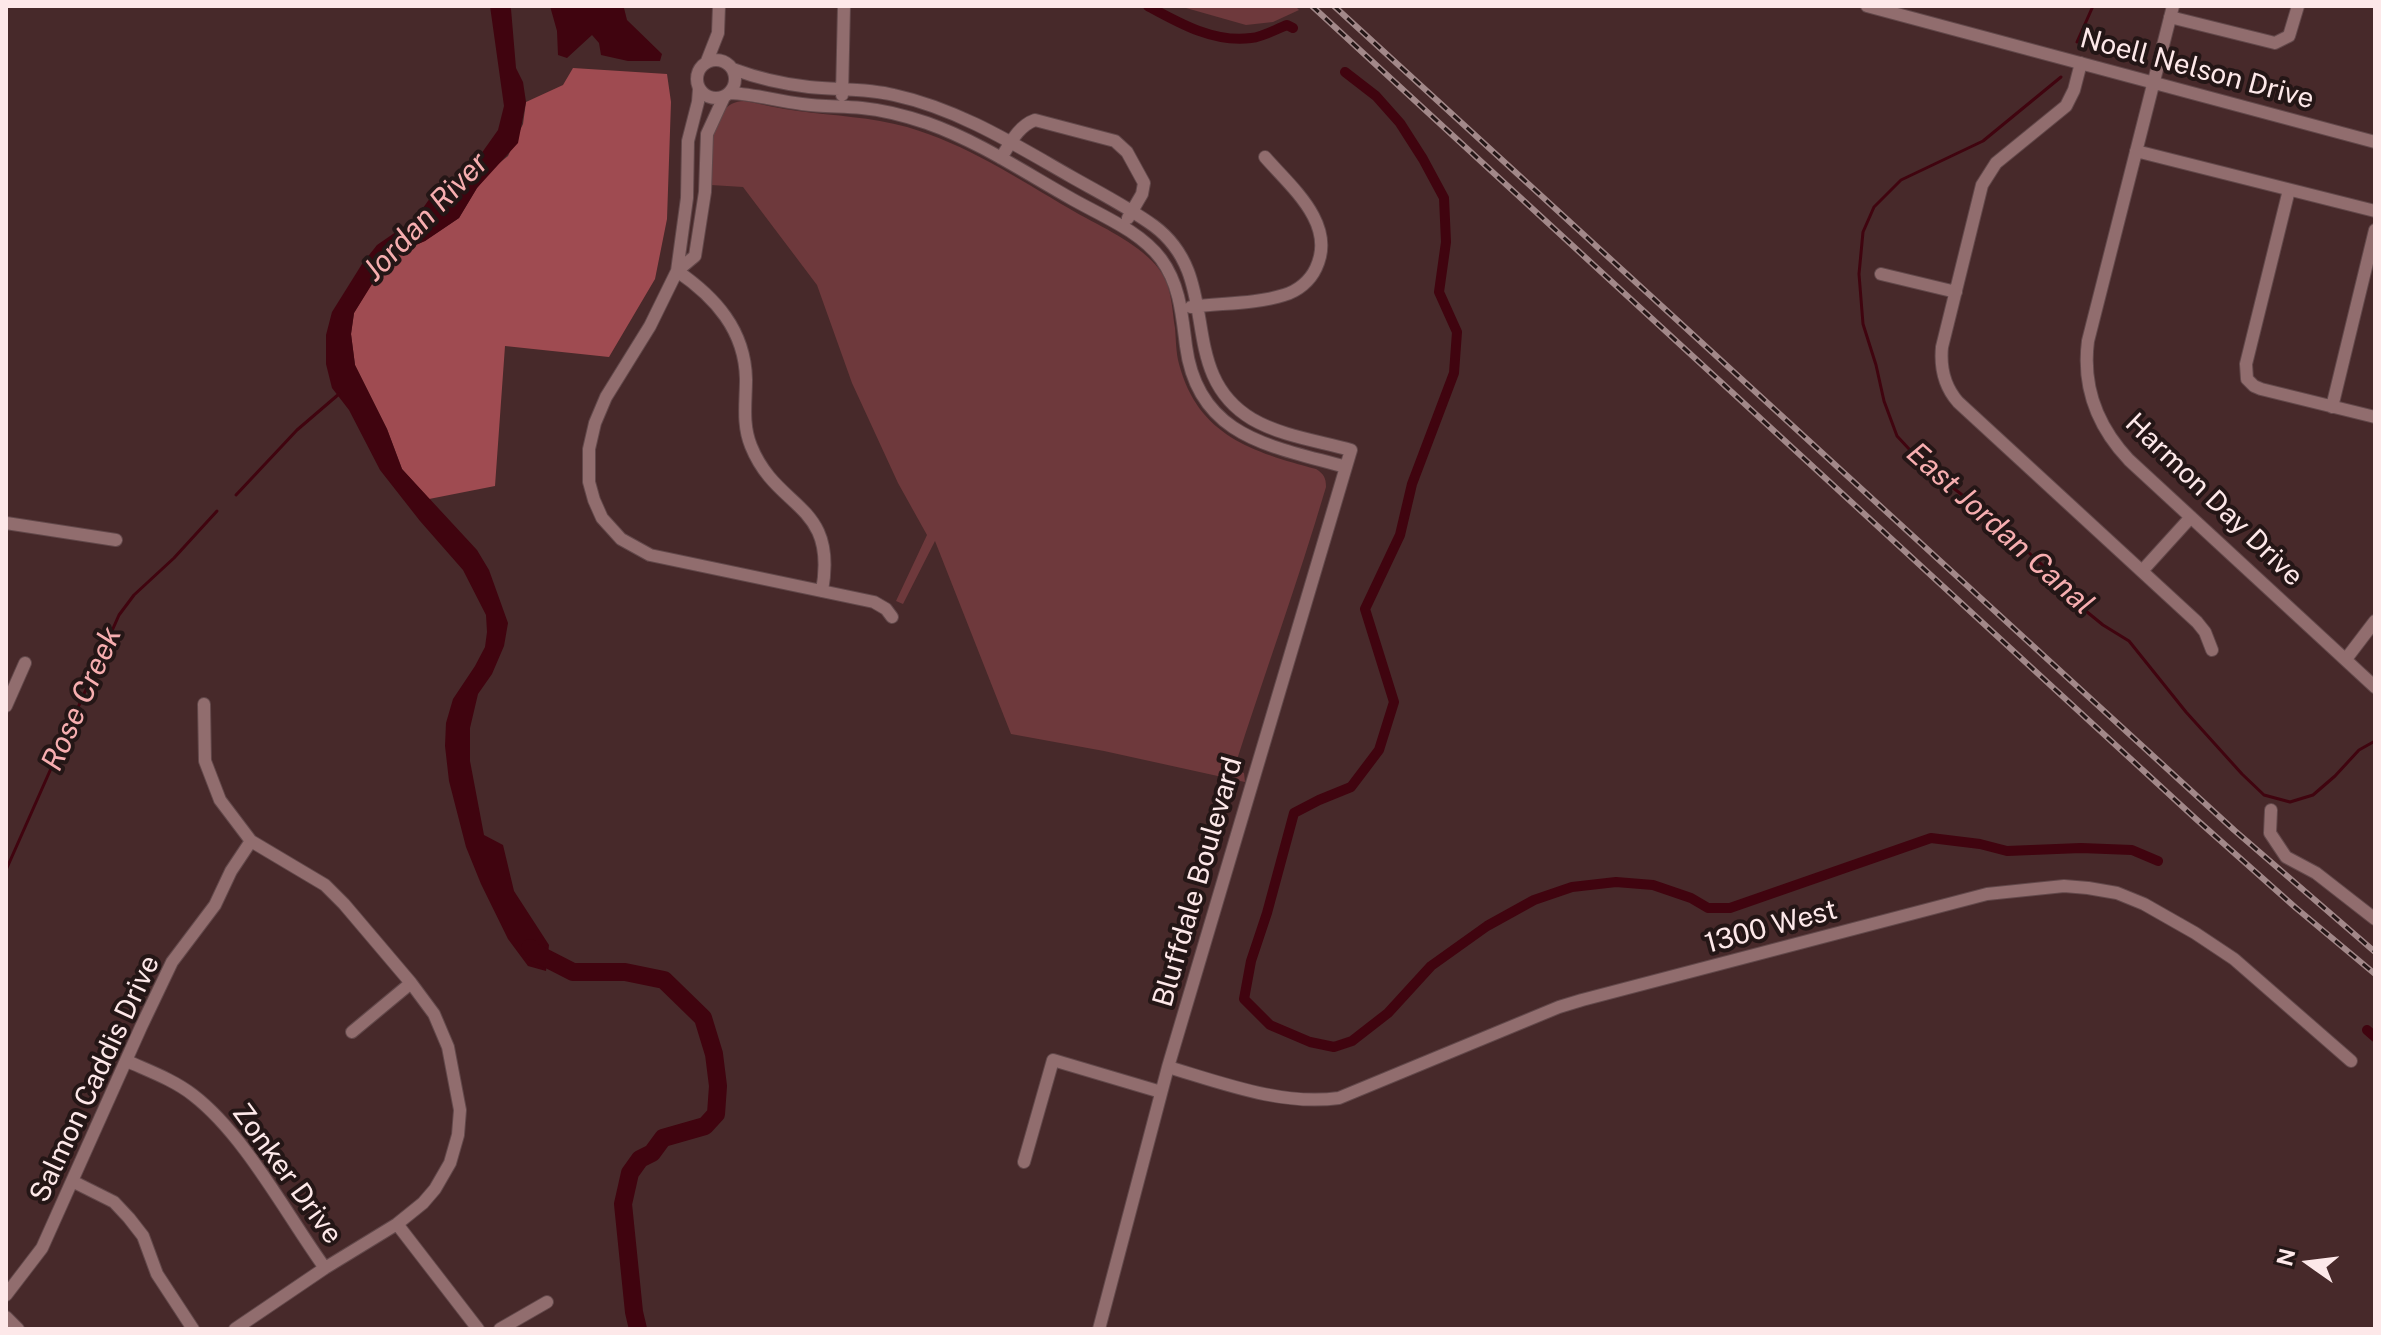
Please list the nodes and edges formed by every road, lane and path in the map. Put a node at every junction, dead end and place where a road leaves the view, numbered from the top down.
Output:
1 (719, 6) edge
2 (844, 6) edge
3 (1867, 6) edge
4 (2298, 6) edge
5 (1883, 8) edge
6 (2171, 11) edge
7 (718, 33) junction
8 (707, 61) junction
9 (2081, 63) junction
10 (730, 66) junction
11 (2153, 82) junction
12 (699, 89) junction
13 (843, 89) junction
14 (727, 95) junction
15 (842, 106) junction
16 (1011, 142) junction
17 (2375, 142) edge
18 (2136, 151) junction
19 (1265, 157) dead end
20 (1001, 158) junction
21 (2289, 190) junction
22 (2375, 211) edge
23 (1132, 212) junction
24 (1122, 227) junction
25 (2375, 230) edge
26 (677, 271) junction
27 (1881, 274) dead end
28 (1956, 292) junction
29 (1199, 306) junction
30 (1181, 308) junction
31 (2332, 407) junction
32 (2375, 417) edge
33 (1346, 467) junction
34 (2191, 517) junction
35 (6, 523) edge
36 (116, 540) dead end
37 (2142, 571) junction
38 (822, 591) junction
39 (892, 617) dead end
40 (2375, 621) edge
41 (2212, 650) dead end
42 (2346, 659) junction
43 (25, 663) dead end
44 (2375, 687) edge
45 (7, 700) edge
46 (204, 704) dead end
47 (2271, 810) dead end
48 (251, 841) junction
49 (2375, 919) edge
50 (411, 983) junction
51 (352, 1032) dead end
52 (127, 1061) junction
53 (2351, 1061) dead end
54 (1168, 1067) junction
55 (1161, 1092) junction
56 (1024, 1162) dead end
57 (74, 1182) junction
58 (397, 1224) junction
59 (325, 1268) junction
60 (6, 1295) edge
61 (547, 1302) dead end
62 (6, 1317) edge
63 (18, 1329) edge
64 (193, 1329) edge
65 (235, 1329) edge
66 (478, 1329) edge
67 (500, 1329) edge
68 (1099, 1329) edge

1 - 7 street
2 - 13 street
3 - 5 street, Noell Nelson Drive
4 - 6 street
5 - 9 street, Noell Nelson Drive
6 - 11 street, Harmon Day Drive
7 - 8 street
7 - 10 street
8 - 10 street
8 - 12 street
9 - 11 street, Noell Nelson Drive
9 - 28 street
10 - 13 street
10 - 14 street
11 - 17 street, Noell Nelson Drive
11 - 18 street, Harmon Day Drive
12 - 14 street
12 - 26 street
13 - 15 street
13 - 16 street
14 - 15 street
14 - 26 street
15 - 20 street
16 - 20 street
16 - 23 street
16 - 23 street
18 - 21 street
18 - 34 street, Harmon Day Drive
19 - 29 street
20 - 24 street
21 - 22 street
21 - 31 street
23 - 24 street
23 - 29 street
24 - 30 street
25 - 31 street
26 - 38 street
26 - 38 street
27 - 28 street
28 - 37 street
29 - 30 street
29 - 33 street, Bluffdale Boulevard
30 - 33 street
31 - 32 street
33 - 54 street, Bluffdale Boulevard
34 - 37 street
34 - 42 street, Harmon Day Drive
35 - 36 street
37 - 41 street
38 - 39 street
40 - 42 street
42 - 44 street, Harmon Day Drive
43 - 45 street
46 - 48 street
47 - 49 street
48 - 50 street
48 - 52 street, Salmon Caddis Drive
50 - 51 street
50 - 58 street
52 - 57 street, Salmon Caddis Drive
52 - 59 street, Zonker Drive
53 - 54 street, 1300 West
54 - 55 street, Bluffdale Boulevard
55 - 56 street
55 - 68 street, Bluffdale Boulevard
57 - 60 street, Salmon Caddis Drive
57 - 64 street
58 - 59 street
58 - 66 street
59 - 65 street
61 - 67 street
62 - 63 street

